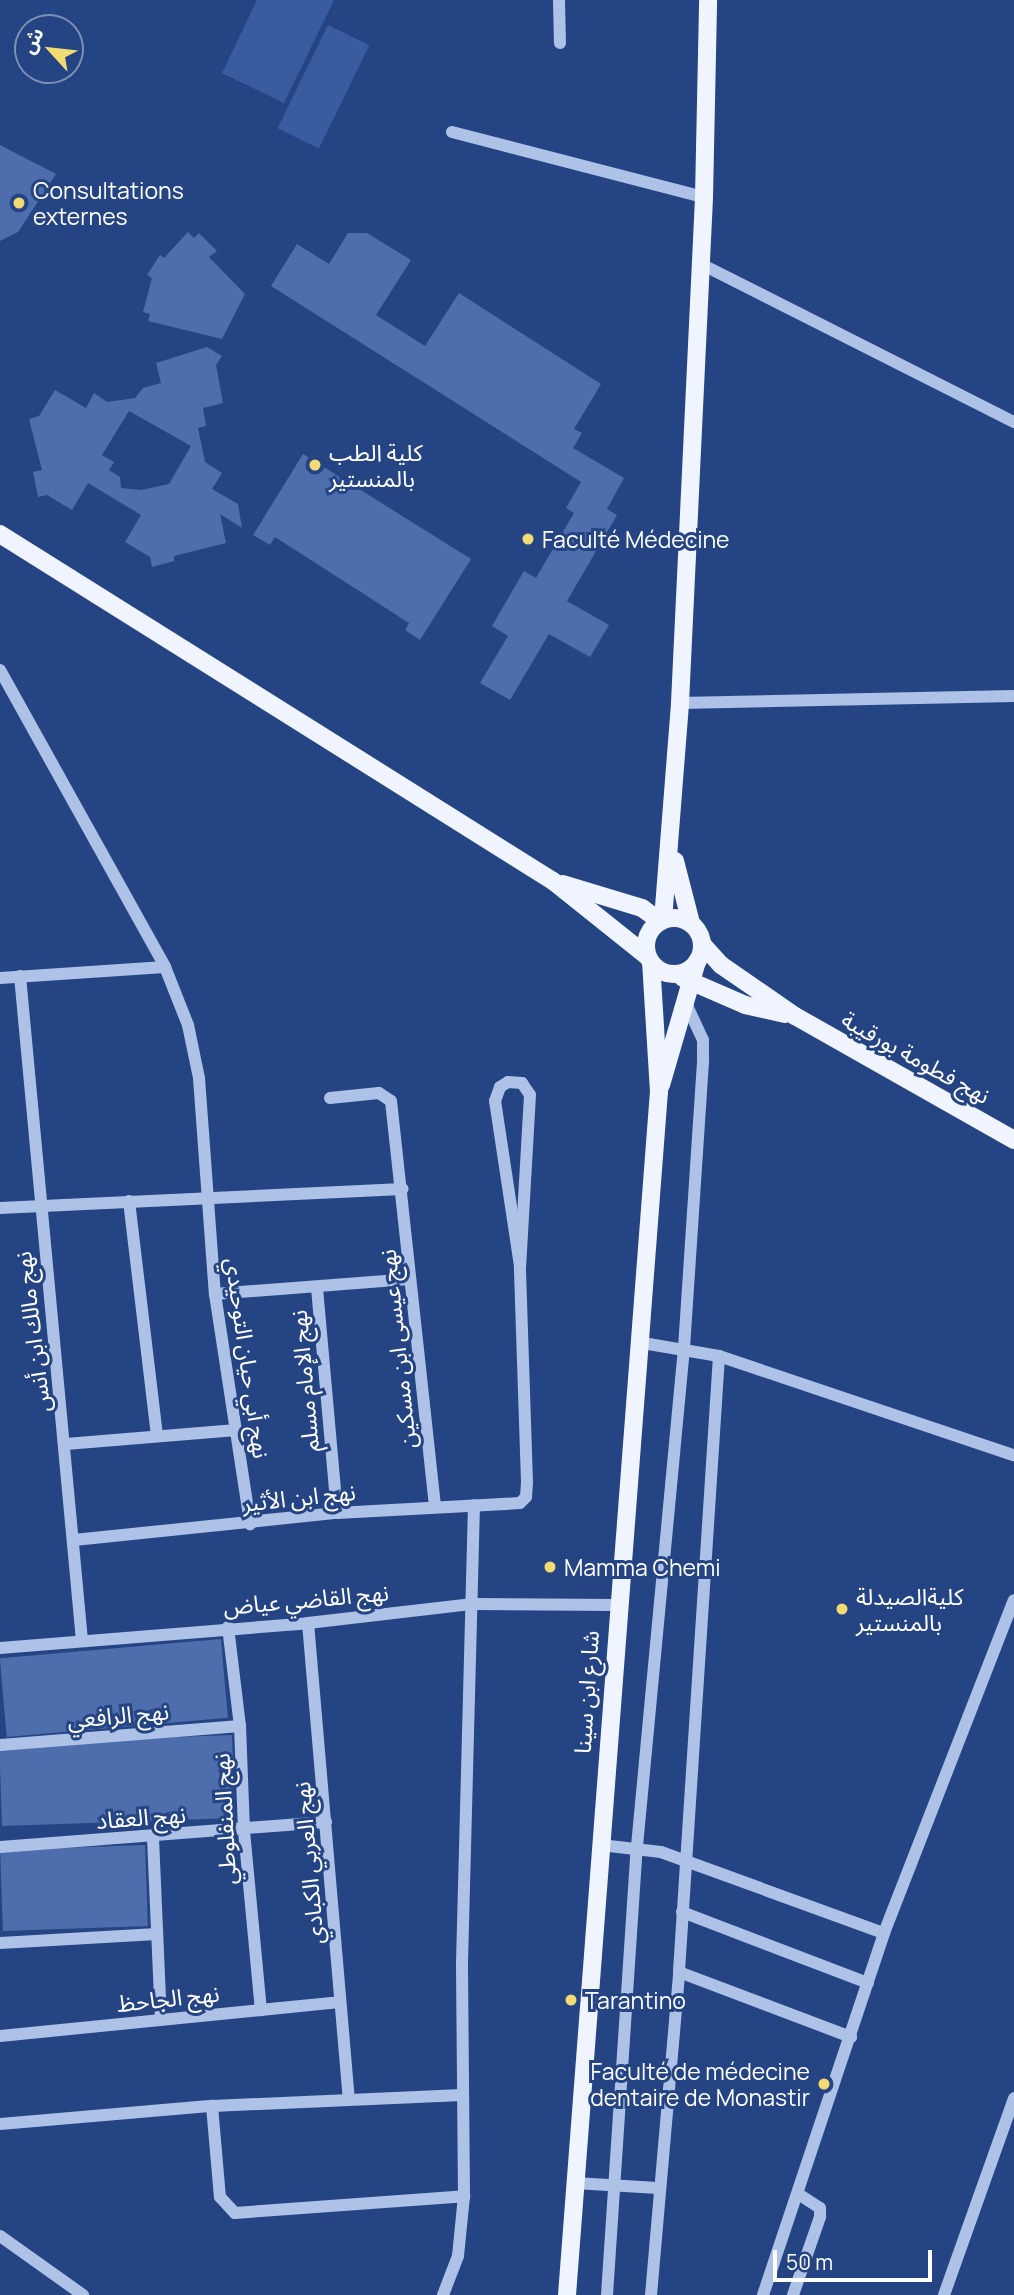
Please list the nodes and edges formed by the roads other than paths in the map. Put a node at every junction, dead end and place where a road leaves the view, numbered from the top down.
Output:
1 (559, 0) edge
2 (708, 0) edge
3 (560, 43) dead end
4 (452, 132) dead end
5 (705, 197) junction
6 (701, 264) junction
7 (1014, 422) edge
8 (0, 534) edge
9 (0, 670) edge
10 (1014, 696) edge
11 (680, 703) junction
12 (671, 837) junction
13 (553, 881) junction
14 (661, 920) junction
15 (691, 923) junction
16 (700, 952) junction
17 (649, 959) junction
18 (165, 967) junction
19 (675, 974) junction
20 (20, 976) junction
21 (0, 978) edge
22 (692, 981) junction
23 (686, 1004) junction
24 (795, 1016) junction
25 (659, 1092) junction
26 (330, 1098) dead end
27 (1014, 1140) edge
28 (403, 1189) junction
29 (206, 1198) junction
30 (129, 1201) junction
31 (39, 1206) junction
32 (0, 1208) edge
33 (520, 1266) junction
34 (408, 1279) junction
35 (317, 1288) junction
36 (215, 1294) junction
37 (637, 1342) junction
38 (684, 1348) junction
39 (719, 1356) junction
40 (236, 1430) junction
41 (157, 1436) junction
42 (66, 1444) junction
43 (1014, 1455) edge
44 (474, 1505) junction
45 (435, 1506) junction
46 (337, 1513) junction
47 (250, 1524) junction
48 (74, 1539) junction
49 (1014, 1600) edge
50 (471, 1604) junction
51 (617, 1605) junction
52 (308, 1623) junction
53 (228, 1627) junction
54 (82, 1640) junction
55 (0, 1648) edge
56 (240, 1726) junction
57 (0, 1745) edge
58 (326, 1822) junction
59 (244, 1831) junction
60 (153, 1838) junction
61 (601, 1844) junction
62 (637, 1846) junction
63 (0, 1847) edge
64 (687, 1861) junction
65 (682, 1912) junction
66 (884, 1933) junction
67 (157, 1934) junction
68 (0, 1943) edge
69 (679, 1972) junction
70 (868, 1983) junction
71 (340, 2002) junction
72 (261, 2010) junction
73 (161, 2020) junction
74 (0, 2036) edge
75 (851, 2037) junction
76 (462, 2095) junction
77 (1014, 2098) edge
78 (349, 2099) junction
79 (212, 2106) junction
80 (0, 2124) edge
81 (575, 2183) junction
82 (615, 2185) junction
83 (658, 2188) junction
84 (800, 2195) junction
85 (464, 2196) junction
86 (0, 2236) edge
87 (83, 2295) edge
88 (443, 2295) edge
89 (568, 2295) edge
90 (607, 2295) edge
91 (650, 2295) edge
92 (763, 2295) edge
93 (793, 2295) edge
94 (944, 2295) edge

1 - 3 street
2 - 5 main road
4 - 5 street
5 - 6 main road
6 - 7 street
6 - 11 main road
8 - 13 main road
9 - 18 street, نهج أبي حيان التوحيدي
10 - 11 street
11 - 12 main road
12 - 14 main road
12 - 15 main road
13 - 14 main road
13 - 17 main road
14 - 15 main road
14 - 17 main road
15 - 16 main road
16 - 19 main road
16 - 22 main road
16 - 24 main road, نهج فطومة بورقيبة
17 - 19 main road
17 - 25 main road
18 - 20 street
18 - 29 street, نهج أبي حيان التوحيدي
19 - 22 main road, نهج فطومة بورقيبة
20 - 21 street
20 - 31 street, نهج مالك ابن أنس
22 - 23 main road
22 - 24 main road, نهج فطومة بورقيبة
23 - 25 main road
23 - 38 street
24 - 27 main road, نهج فطومة بورقيبة
25 - 37 main road, شارع ابن سينا
26 - 28 street, نهج عيسى ابن مسكين
28 - 29 street
28 - 34 street, نهج عيسى ابن مسكين
29 - 30 street
29 - 36 street, نهج أبي حيان التوحيدي
30 - 31 street
30 - 41 street
31 - 32 street
31 - 42 street, نهج مالك ابن أنس
33 - 33 street
33 - 44 street, نهج ابن الأثير
34 - 35 street
34 - 45 street, نهج عيسى ابن مسكين
35 - 36 street
35 - 46 street, نهج الإمام مسلم
36 - 40 street, نهج أبي حيان التوحيدي
37 - 38 street
37 - 51 main road, شارع ابن سينا
38 - 39 street
38 - 62 street
39 - 43 street
39 - 64 street
40 - 41 street
40 - 47 street, نهج أبي حيان التوحيدي
41 - 42 street
42 - 48 street, نهج مالك ابن أنس
44 - 45 street, نهج ابن الأثير
44 - 50 street
45 - 46 street, نهج ابن الأثير
46 - 47 street, نهج ابن الأثير
47 - 48 street, نهج ابن الأثير
48 - 54 street, نهج مالك ابن أنس
49 - 66 street
50 - 51 street, نهج القاضي عياض
50 - 52 street, نهج القاضي عياض
50 - 76 street
51 - 61 main road, شارع ابن سينا
52 - 53 street, نهج القاضي عياض
52 - 58 street, نهج العربي الكبادي
53 - 54 street, نهج القاضي عياض
53 - 56 street, نهج المنفلوطي
54 - 55 street, نهج القاضي عياض
56 - 57 street, نهج الرافعي
56 - 59 street, نهج المنفلوطي
58 - 59 street, نهج العقاد
58 - 71 street, نهج العربي الكبادي
59 - 60 street, نهج العقاد
59 - 72 street, نهج المنفلوطي
60 - 63 street, نهج العقاد
60 - 67 street
61 - 62 street
61 - 81 main road, شارع ابن سينا
62 - 64 street
62 - 82 street
64 - 65 street
64 - 66 street
65 - 69 street
65 - 70 street
66 - 70 street
67 - 68 street
67 - 73 street
69 - 75 street
69 - 83 street
70 - 75 street
71 - 72 street, نهج الجاحظ
71 - 78 street, نهج العربي الكبادي
72 - 73 street, نهج الجاحظ
73 - 74 street, نهج الجاحظ
75 - 84 street
76 - 78 street
76 - 85 street
77 - 94 street
78 - 79 street
79 - 80 street
79 - 85 street
81 - 82 street
81 - 89 main road, شارع ابن سينا
82 - 83 street
82 - 90 street
83 - 91 street
84 - 92 street
84 - 93 street
85 - 88 street
86 - 87 street

